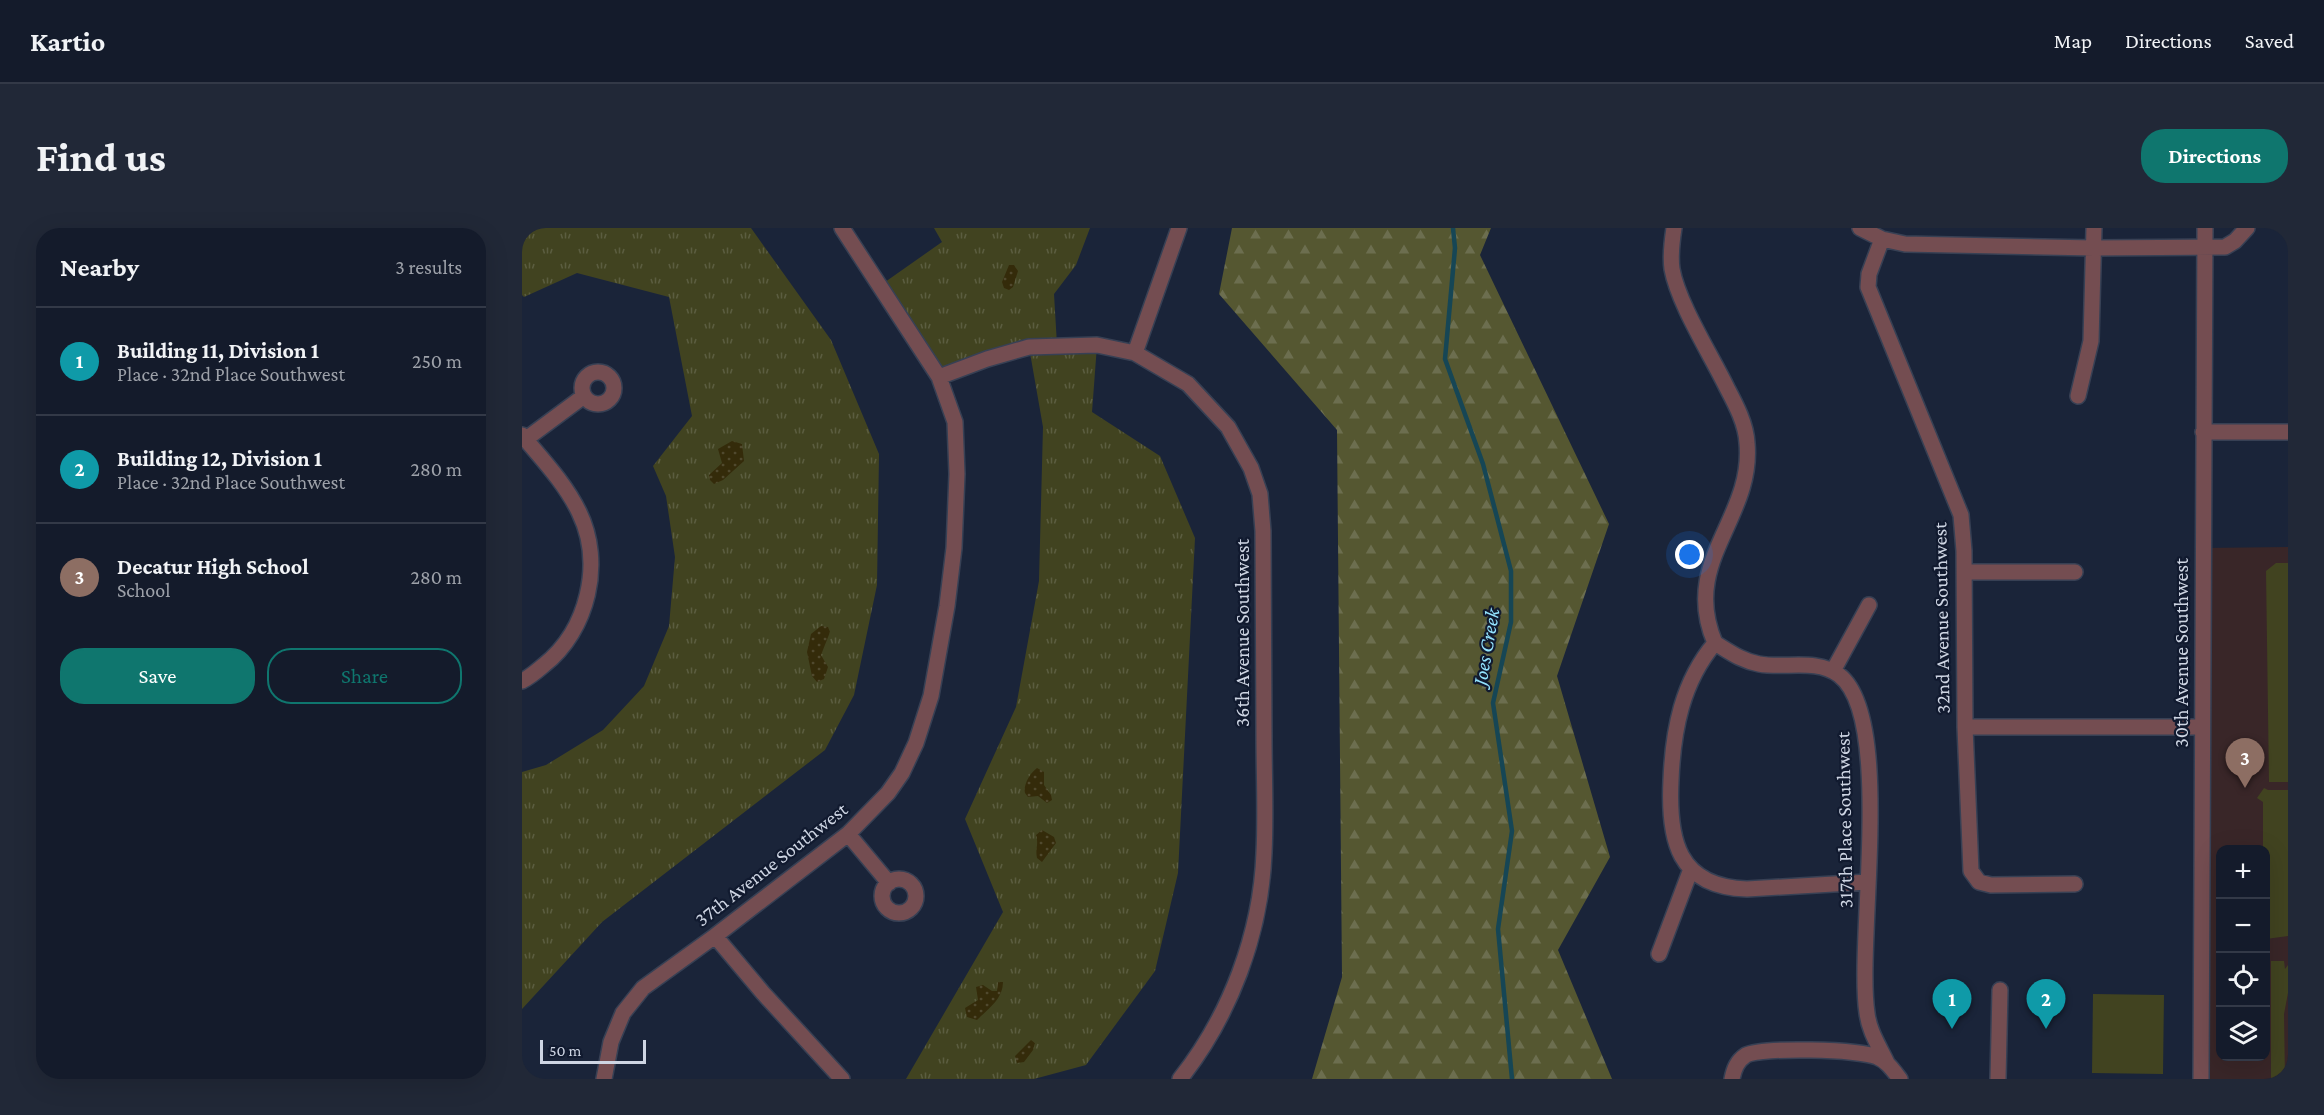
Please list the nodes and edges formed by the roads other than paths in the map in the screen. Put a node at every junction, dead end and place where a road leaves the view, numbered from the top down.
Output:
1 (842, 228) edge
2 (1179, 228) edge
3 (1674, 228) edge
4 (1860, 228) edge
5 (2094, 228) edge
6 (2205, 228) edge
7 (2247, 228) edge
8 (1882, 239) junction
9 (2094, 248) junction
10 (2205, 248) junction
11 (1136, 353) junction
12 (939, 377) junction
13 (584, 396) dead end
14 (2078, 396) dead end
15 (2203, 432) junction
16 (2288, 432) edge
17 (524, 437) edge
18 (1964, 572) junction
19 (2075, 572) dead end
20 (1869, 605) dead end
21 (1715, 643) junction
22 (1833, 671) junction
23 (522, 681) edge
24 (1965, 727) junction
25 (2201, 728) junction
26 (848, 834) junction
27 (1691, 869) junction
28 (1868, 882) junction
29 (889, 883) dead end
30 (2076, 884) dead end
31 (715, 936) junction
32 (1659, 954) dead end
33 (2000, 990) dead end
34 (1887, 1063) junction
35 (604, 1079) edge
36 (842, 1079) edge
37 (1180, 1079) edge
38 (1732, 1079) edge
39 (1900, 1079) edge
40 (1998, 1079) edge
41 (2201, 1079) edge

1 - 12 street, 37th Avenue Southwest
2 - 11 street
3 - 21 street
4 - 8 street
5 - 9 street
6 - 10 street, 30th Avenue Southwest
7 - 10 street
8 - 9 street
8 - 18 street, 32nd Avenue Southwest
9 - 10 street
9 - 14 street
10 - 15 street, 30th Avenue Southwest
11 - 12 street, 36th Avenue Southwest
11 - 37 street, 36th Avenue Southwest
12 - 26 street, 37th Avenue Southwest
13 - 17 street
15 - 16 street
15 - 25 street, 30th Avenue Southwest
17 - 23 street
18 - 19 street
18 - 24 street, 32nd Avenue Southwest
20 - 22 street
21 - 22 street
21 - 27 street
22 - 28 street, 317th Place Southwest
24 - 25 street
24 - 30 street, 32nd Avenue Southwest
25 - 41 street, 30th Avenue Southwest
26 - 29 street
26 - 31 street, 37th Avenue Southwest
27 - 28 street
27 - 32 street
28 - 34 street, 317th Place Southwest
31 - 35 street, 37th Avenue Southwest
31 - 36 street
33 - 40 street
34 - 38 street
34 - 39 street, 317th Place Southwest

